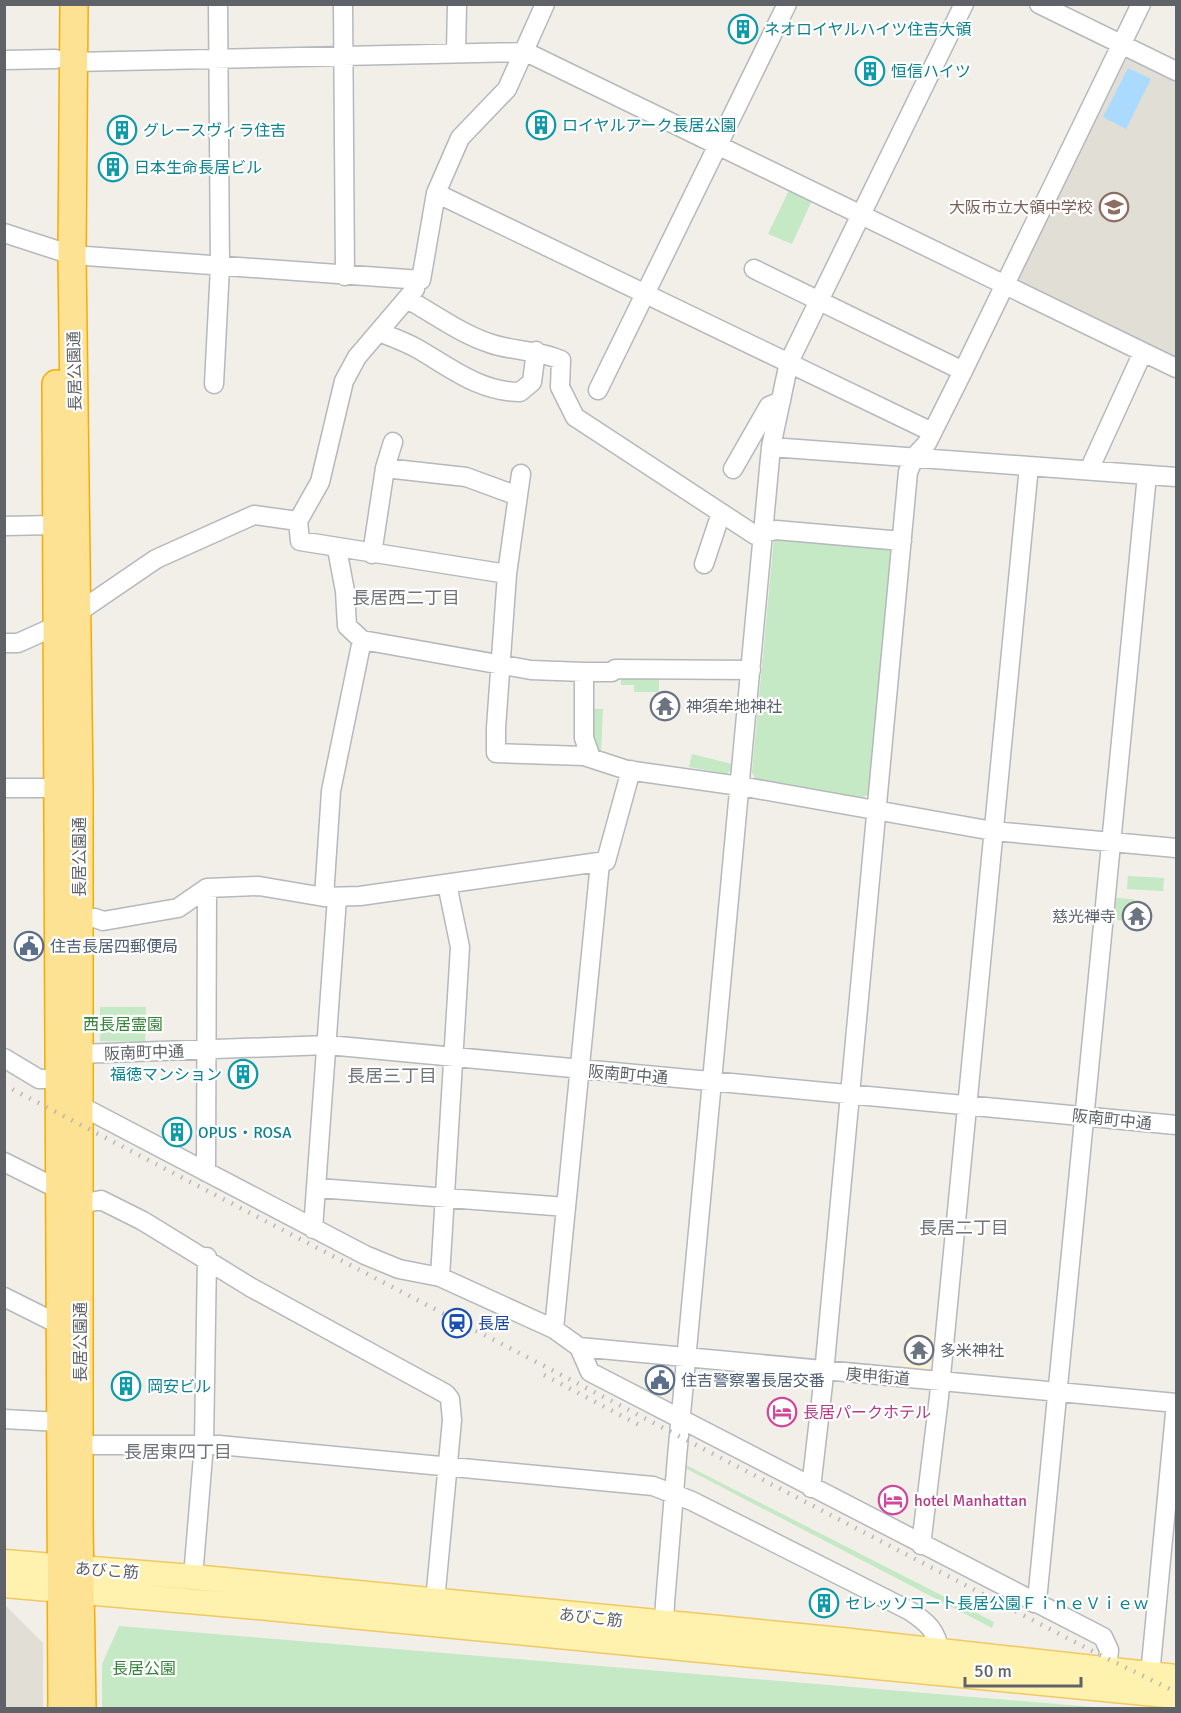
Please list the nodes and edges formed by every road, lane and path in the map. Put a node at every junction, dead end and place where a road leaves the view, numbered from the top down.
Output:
1 (56, 4) edge
2 (74, 4) edge
3 (218, 4) edge
4 (343, 4) edge
5 (457, 4) edge
6 (544, 4) edge
7 (787, 4) edge
8 (964, 4) edge
9 (1039, 4) edge
10 (1141, 4) edge
11 (1122, 44) junction
12 (456, 52) junction
13 (526, 52) junction
14 (343, 58) junction
15 (4, 60) edge
16 (218, 60) junction
17 (65, 61) junction
18 (1176, 71) edge
19 (718, 146) junction
20 (436, 193) junction
21 (862, 214) junction
22 (4, 233) edge
23 (64, 254) junction
24 (220, 267) junction
25 (754, 269) dead end
26 (345, 276) junction
27 (422, 280) junction
28 (1006, 283) junction
29 (646, 293) junction
30 (407, 299) junction
31 (819, 301) junction
32 (379, 332) junction
33 (537, 351) junction
34 (1143, 352) junction
35 (789, 362) junction
36 (1176, 368) edge
37 (963, 371) junction
38 (214, 384) dead end
39 (598, 390) dead end
40 (781, 401) junction
41 (932, 432) junction
42 (393, 442) dead end
43 (771, 447) junction
44 (915, 456) junction
45 (1029, 465) junction
46 (386, 468) junction
47 (733, 469) dead end
48 (1089, 470) junction
49 (521, 474) dead end
50 (1147, 475) junction
51 (1176, 477) edge
52 (518, 496) junction
53 (722, 513) junction
54 (298, 521) junction
55 (55, 525) junction
56 (4, 526) edge
57 (763, 532) junction
58 (902, 541) junction
59 (337, 549) junction
60 (372, 554) junction
61 (704, 564) dead end
62 (507, 574) junction
63 (67, 619) junction
64 (362, 640) junction
65 (4, 643) edge
66 (502, 664) junction
67 (750, 670) junction
68 (584, 672) junction
69 (591, 758) junction
70 (633, 771) junction
71 (740, 786) junction
72 (4, 788) edge
73 (69, 788) junction
74 (876, 810) junction
75 (993, 831) junction
76 (1111, 842) junction
77 (1176, 848) edge
78 (600, 863) junction
79 (447, 884) junction
80 (207, 888) junction
81 (331, 897) junction
82 (79, 919) junction
83 (328, 1046) junction
84 (208, 1049) junction
85 (79, 1054) junction
86 (4, 1058) edge
87 (452, 1058) junction
88 (580, 1070) junction
89 (58, 1079) junction
90 (714, 1080) junction
91 (850, 1094) junction
92 (79, 1105) junction
93 (967, 1105) junction
94 (1084, 1116) junction
95 (1176, 1125) edge
96 (4, 1162) edge
97 (206, 1172) junction
98 (318, 1188) junction
99 (446, 1196) junction
100 (70, 1197) junction
101 (566, 1207) junction
102 (313, 1228) junction
103 (207, 1257) junction
104 (440, 1277) junction
105 (4, 1297) edge
106 (60, 1325) junction
107 (554, 1329) junction
108 (579, 1347) junction
109 (687, 1358) junction
110 (825, 1371) junction
111 (940, 1382) junction
112 (1057, 1392) junction
113 (1176, 1403) edge
114 (4, 1419) edge
115 (681, 1419) junction
116 (59, 1422) junction
117 (204, 1444) junction
118 (80, 1445) junction
119 (447, 1467) junction
120 (811, 1488) junction
121 (674, 1493) junction
122 (1170, 1523) edge
123 (921, 1545) junction
124 (4, 1562) edge
125 (193, 1576) junction
126 (71, 1579) junction
127 (4, 1586) edge
128 (435, 1601) junction
129 (1034, 1603) junction
130 (664, 1624) junction
131 (687, 1648) junction
132 (940, 1652) junction
133 (1107, 1670) junction
134 (1150, 1675) junction
135 (1176, 1677) edge
136 (1176, 1696) edge
137 (62, 1708) edge
138 (82, 1708) edge

1 - 17 highway, 長居公園通
2 - 17 highway, 長居公園通
3 - 16 street
4 - 14 street
5 - 12 street
6 - 13 street
7 - 19 street
8 - 21 street
9 - 11 street
10 - 11 street
11 - 18 street
11 - 28 street
12 - 13 street
12 - 14 street
13 - 19 street
13 - 20 street
14 - 16 street
14 - 26 street
15 - 17 street
16 - 17 street
16 - 24 street
17 - 23 highway, 長居公園通
19 - 21 street
19 - 29 street
20 - 27 street
20 - 29 street
21 - 28 street
21 - 31 street
22 - 23 street
23 - 24 street
23 - 55 highway, 長居公園通
23 - 63 highway, 長居公園通
24 - 26 street
24 - 38 street
25 - 31 street
26 - 27 street
27 - 30 street
28 - 34 street
28 - 37 street
29 - 35 street
29 - 39 street
30 - 32 street
30 - 33 street
31 - 35 street
31 - 37 street
32 - 33 street
32 - 54 street
33 - 53 street
34 - 36 street
34 - 48 street
35 - 40 street
35 - 41 street
37 - 41 street
40 - 43 street
40 - 47 street
41 - 44 street
42 - 46 street
43 - 44 street
43 - 57 street
44 - 45 street
44 - 58 street
45 - 48 street
45 - 75 street
46 - 52 street
46 - 60 street
48 - 50 street
49 - 52 street
50 - 51 street
50 - 76 street
52 - 62 street
53 - 57 street
53 - 61 street
54 - 59 street
54 - 63 street
55 - 56 street
55 - 63 highway, 長居公園通
57 - 58 street
57 - 67 street
58 - 74 street
59 - 60 street
59 - 64 street
60 - 62 street
62 - 66 street
63 - 65 street
63 - 73 highway, 長居公園通
64 - 66 street
64 - 81 street
66 - 68 street
66 - 69 street
67 - 68 street
67 - 71 street
68 - 69 street
69 - 70 street
70 - 71 street
70 - 78 street
71 - 74 street
71 - 90 street
72 - 73 street
73 - 82 highway, 長居公園通
73 - 89 highway, 長居公園通
74 - 75 street
74 - 91 street
75 - 76 street
75 - 93 street
76 - 77 street
76 - 94 street
78 - 79 street
78 - 88 street
79 - 81 street
79 - 87 street
80 - 81 street
80 - 82 street
80 - 84 street
81 - 83 street
82 - 85 highway, 長居公園通
83 - 84 street, 阪南町中通
83 - 87 street, 阪南町中通
83 - 98 street
84 - 85 street, 阪南町中通
84 - 97 street
85 - 92 highway, 長居公園通
86 - 89 street
87 - 88 street, 阪南町中通
87 - 99 street
88 - 90 street, 阪南町中通
88 - 101 street
89 - 100 highway, 長居公園通
90 - 91 street, 阪南町中通
90 - 109 street
91 - 93 street, 阪南町中通
91 - 110 street
92 - 97 street
92 - 100 highway, 長居公園通
93 - 94 street, 阪南町中通
93 - 111 street
94 - 95 street, 阪南町中通
94 - 112 street
96 - 100 street
97 - 102 street
98 - 99 street
98 - 102 street
99 - 101 street
99 - 104 street
100 - 103 street
100 - 106 highway, 長居公園通
100 - 118 highway, 長居公園通
101 - 107 street
102 - 104 street
103 - 117 street
103 - 119 street
104 - 107 street
105 - 106 street
106 - 116 highway, 長居公園通
107 - 108 street
108 - 109 street, 庚申街道
108 - 115 street
109 - 110 street, 庚申街道
109 - 115 street
110 - 111 street, 庚申街道
110 - 120 street
111 - 112 street, 庚申街道
111 - 123 street
112 - 113 street, 庚申街道
112 - 129 street
113 - 122 street
114 - 116 street
115 - 120 street
115 - 121 street
116 - 126 highway, 長居公園通
117 - 118 street
117 - 119 street
117 - 125 street
118 - 126 highway, 長居公園通
119 - 121 street
119 - 128 street
120 - 123 street
121 - 130 street
121 - 132 street
122 - 134 street
123 - 129 street
124 - 126 main road, あびこ筋
125 - 126 main road, あびこ筋
125 - 128 main road, あびこ筋
126 - 127 main road, あびこ筋
126 - 131 main road, あびこ筋
126 - 137 highway, 長居公園通
126 - 138 highway, 長居公園通
128 - 130 main road, あびこ筋
129 - 133 street
130 - 131 street
130 - 132 main road, あびこ筋
131 - 136 main road, あびこ筋
132 - 133 main road, あびこ筋
133 - 134 main road, あびこ筋
134 - 135 main road, あびこ筋

